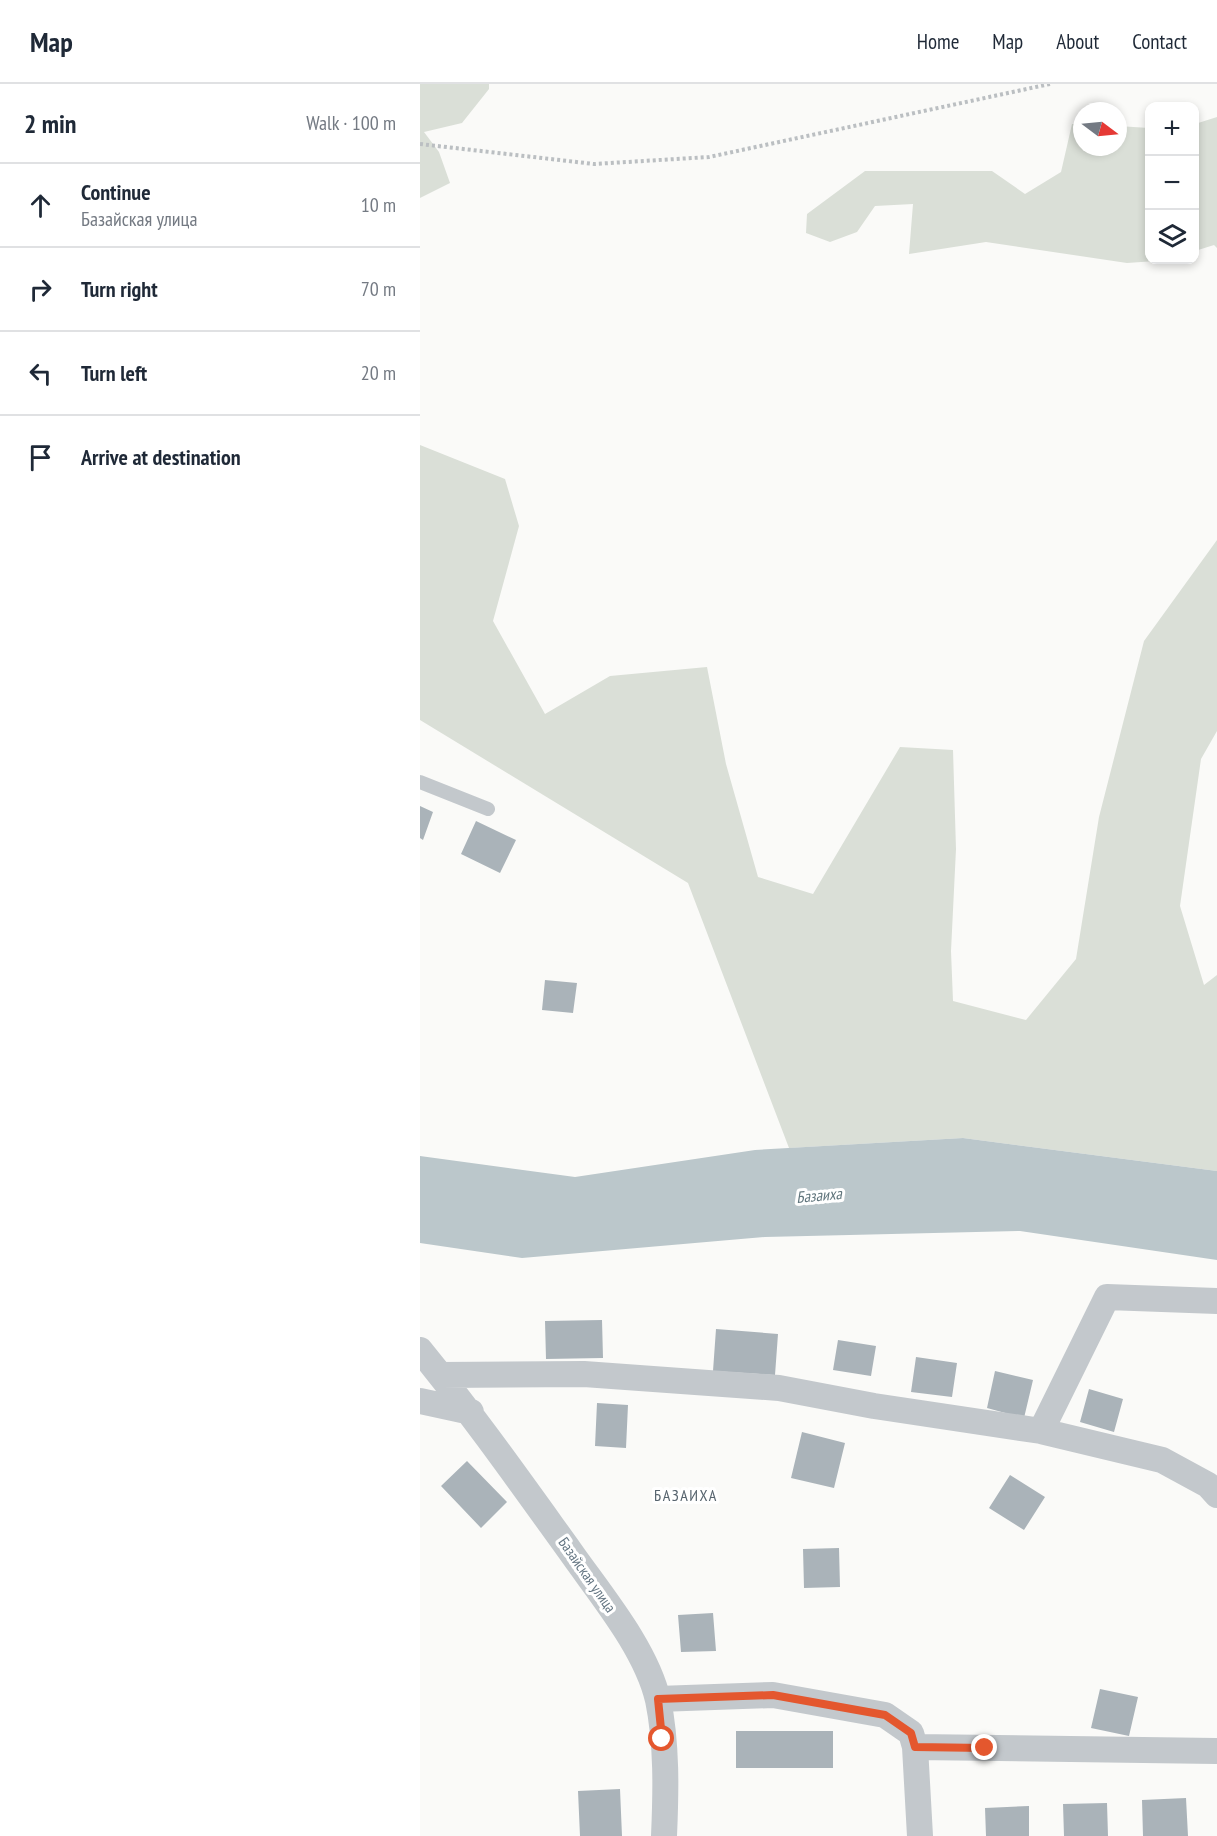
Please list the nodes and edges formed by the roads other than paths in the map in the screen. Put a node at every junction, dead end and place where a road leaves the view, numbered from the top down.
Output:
1 (420, 782) edge
2 (488, 809) dead end
3 (1217, 1301) edge
4 (420, 1350) edge
5 (441, 1375) junction
6 (420, 1401) edge
7 (471, 1412) junction
8 (1041, 1431) junction
9 (1217, 1496) edge
10 (658, 1699) junction
11 (915, 1747) junction
12 (1216, 1751) edge
13 (664, 1836) edge
14 (920, 1836) edge

1 - 2 lane
3 - 8 street
4 - 5 street, Базайская улица
5 - 7 street, Базайская улица
5 - 8 street
6 - 7 street
7 - 10 street, Базайская улица
8 - 9 street
10 - 11 street
10 - 13 street, Базайская улица
11 - 12 street
11 - 14 street

